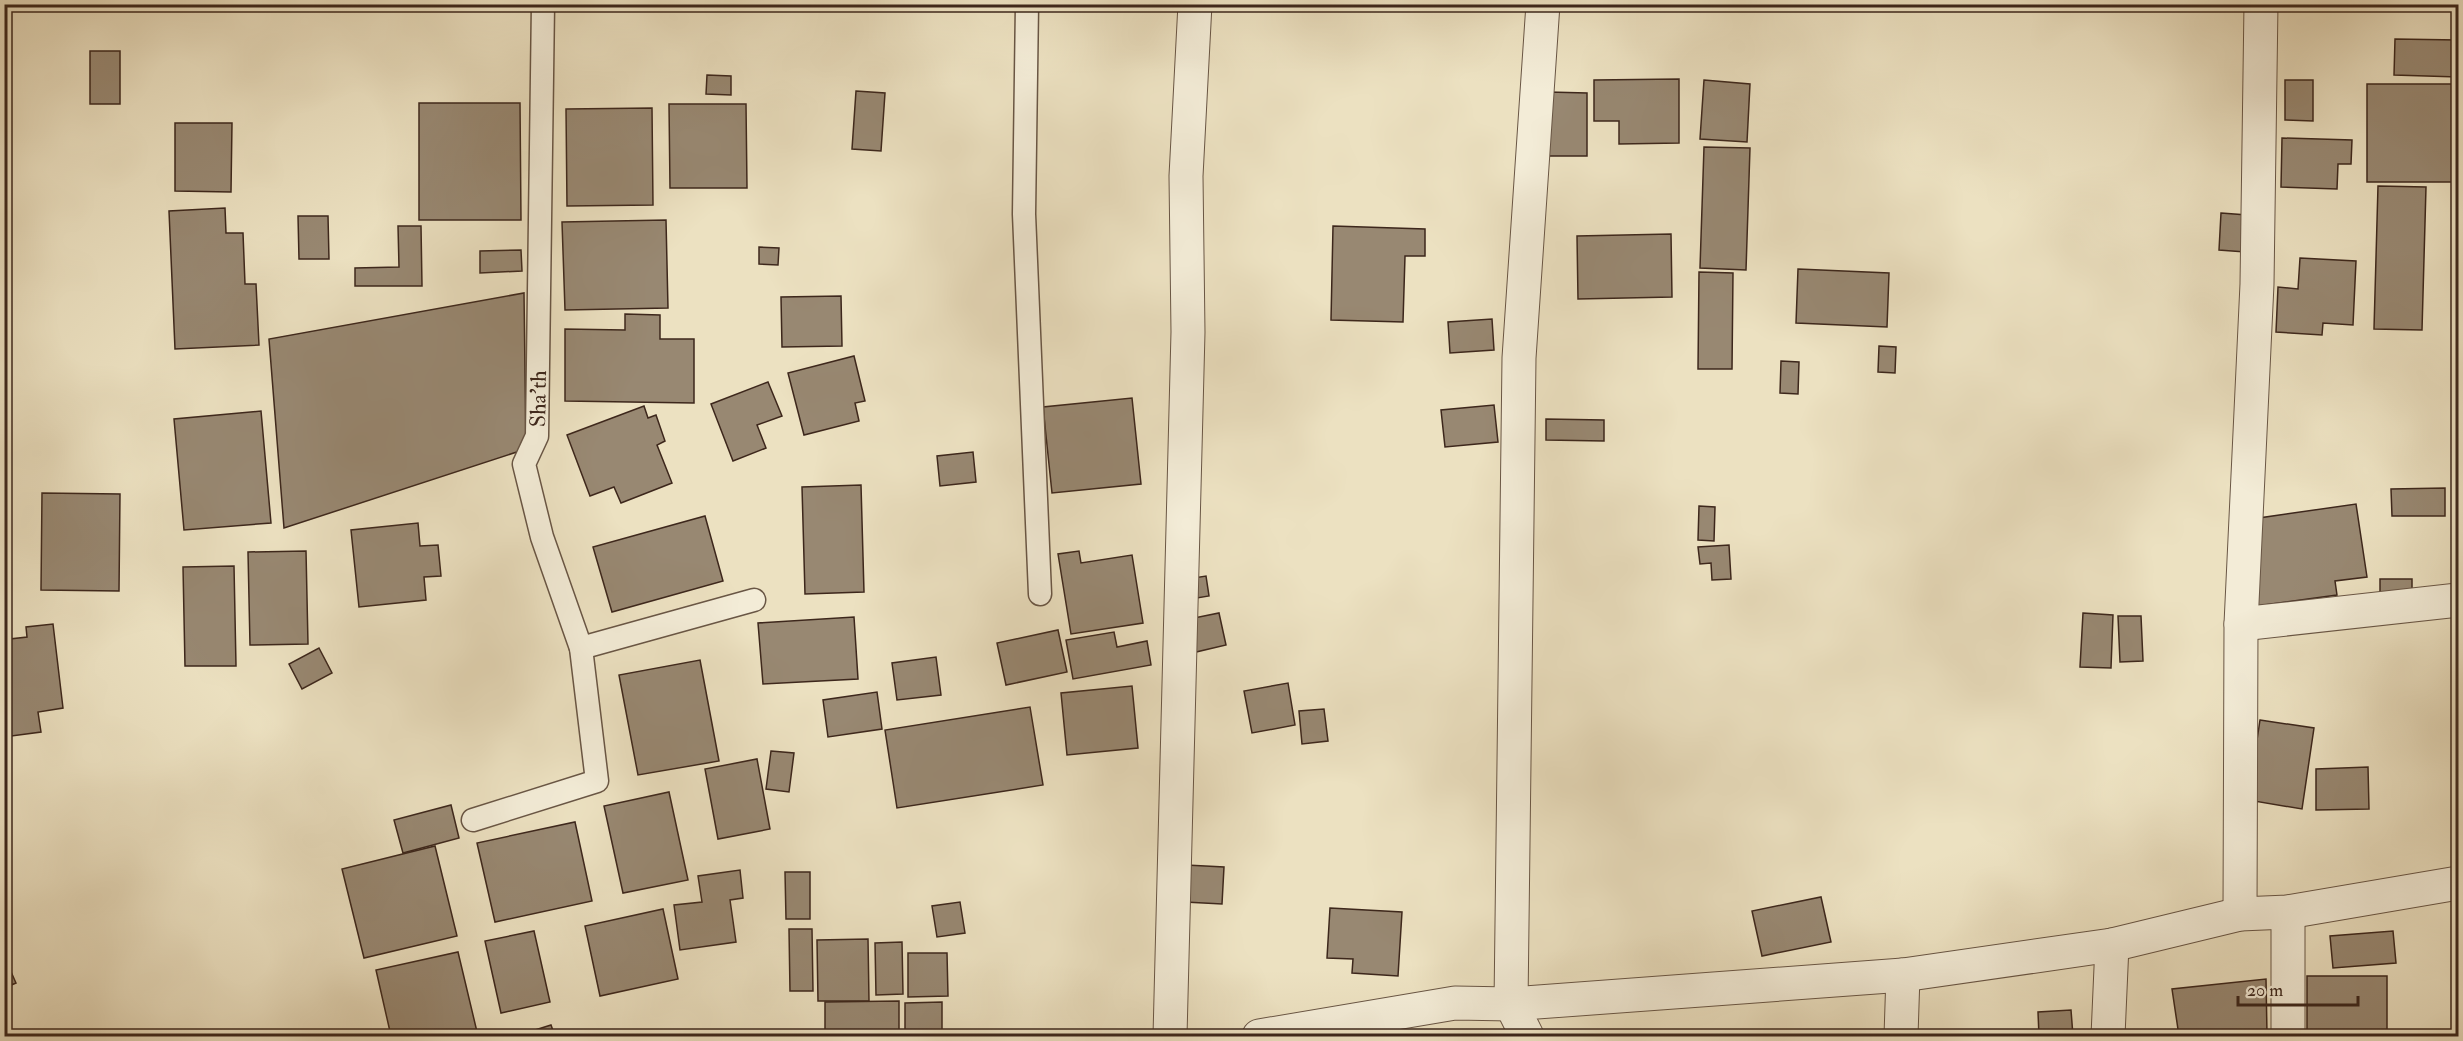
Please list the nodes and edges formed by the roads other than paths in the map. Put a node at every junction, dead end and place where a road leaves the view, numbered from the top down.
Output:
1 (543, 4) edge
2 (1027, 4) edge
3 (1195, 4) edge
4 (1543, 4) edge
5 (2261, 4) edge
6 (1040, 594) dead end
7 (754, 600) dead end
8 (2458, 600) edge
9 (2241, 624) junction
10 (581, 648) junction
11 (473, 820) dead end
12 (2458, 883) edge
13 (2288, 912) junction
14 (2240, 914) junction
15 (2112, 945) junction
16 (1903, 975) junction
17 (1455, 1004) junction
18 (1511, 1004) junction
19 (1170, 1036) edge
20 (1258, 1036) edge
21 (1369, 1036) edge
22 (1527, 1036) edge
23 (1901, 1036) edge
24 (2108, 1036) edge
25 (2288, 1036) edge

1 - 10 lane, Sha'th
2 - 6 lane
3 - 19 street
4 - 18 street
5 - 9 street
7 - 10 lane
8 - 9 street
9 - 14 street
10 - 11 lane, Sha'th
12 - 13 street
13 - 14 street
13 - 25 street
14 - 15 street
15 - 16 street
15 - 24 street
16 - 18 street
16 - 23 street
17 - 18 street
17 - 20 street
17 - 21 street
18 - 22 street

